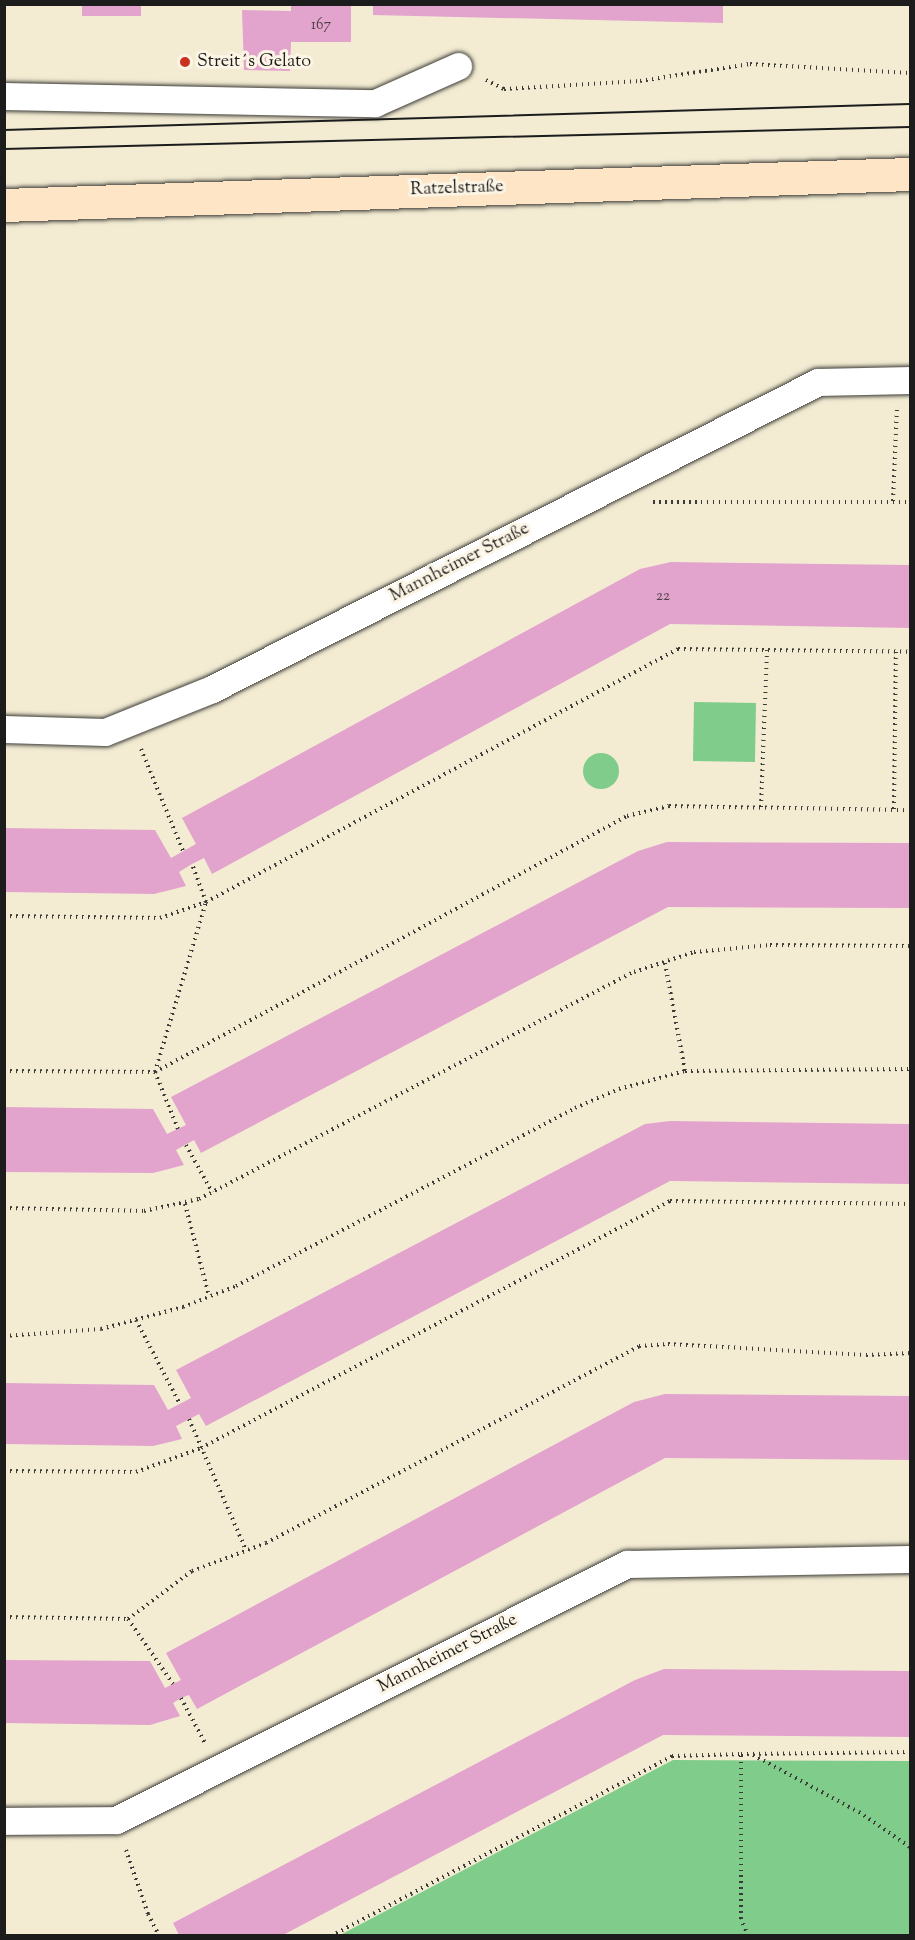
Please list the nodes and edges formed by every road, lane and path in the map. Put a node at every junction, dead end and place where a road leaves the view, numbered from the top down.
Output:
1 (458, 66) dead end
2 (910, 73) edge
3 (504, 88) dead end
4 (4, 96) edge
5 (910, 174) edge
6 (4, 205) edge
7 (904, 380) edge
8 (892, 501) junction
9 (650, 502) dead end
10 (910, 502) edge
11 (767, 650) junction
12 (896, 651) junction
13 (910, 651) edge
14 (130, 722) junction
15 (4, 729) edge
16 (761, 807) junction
17 (894, 809) junction
18 (910, 810) edge
19 (183, 851) dead end
20 (192, 864) dead end
21 (206, 902) junction
22 (4, 916) edge
23 (910, 946) edge
24 (665, 963) junction
25 (910, 1069) edge
26 (4, 1071) edge
27 (685, 1071) junction
28 (155, 1072) junction
29 (178, 1129) dead end
30 (186, 1145) dead end
31 (212, 1192) junction
32 (185, 1204) junction
33 (910, 1204) edge
34 (4, 1208) edge
35 (208, 1296) junction
36 (136, 1320) junction
37 (4, 1336) edge
38 (910, 1353) edge
39 (180, 1404) dead end
40 (189, 1419) dead end
41 (201, 1448) junction
42 (4, 1471) edge
43 (246, 1550) junction
44 (910, 1559) edge
45 (4, 1617) edge
46 (128, 1619) junction
47 (173, 1684) dead end
48 (181, 1698) dead end
49 (910, 1752) edge
50 (741, 1754) junction
51 (751, 1754) junction
52 (218, 1769) junction
53 (116, 1820) junction
54 (4, 1821) edge
55 (910, 1847) edge
56 (159, 1935) edge
57 (332, 1935) edge
58 (748, 1935) edge

1 - 4 street
2 - 3 path
5 - 6 main road, Ratzelstraße
7 - 8 path
7 - 14 street, Mannheimer Straße
8 - 9 path
8 - 10 path
11 - 12 path
11 - 16 path
11 - 21 path
12 - 13 path
12 - 17 path
14 - 15 street, Mannheimer Straße
14 - 19 path
16 - 17 path
16 - 28 path
17 - 18 path
20 - 21 path
21 - 22 path
21 - 28 path
23 - 24 path
24 - 27 path
24 - 31 path
25 - 27 path
26 - 28 path
27 - 35 path
28 - 29 path
30 - 31 path
31 - 32 path
32 - 34 path
32 - 35 path
33 - 41 path
35 - 36 path
36 - 37 path
36 - 39 path
38 - 43 path
40 - 41 path
41 - 42 path
41 - 43 path
43 - 46 path
44 - 52 street, Mannheimer Straße
45 - 46 path
46 - 47 path
48 - 52 path
49 - 51 path
50 - 51 path
50 - 57 path
50 - 58 path
51 - 55 path
52 - 53 street, Mannheimer Straße
53 - 54 street, Mannheimer Straße
53 - 56 path

